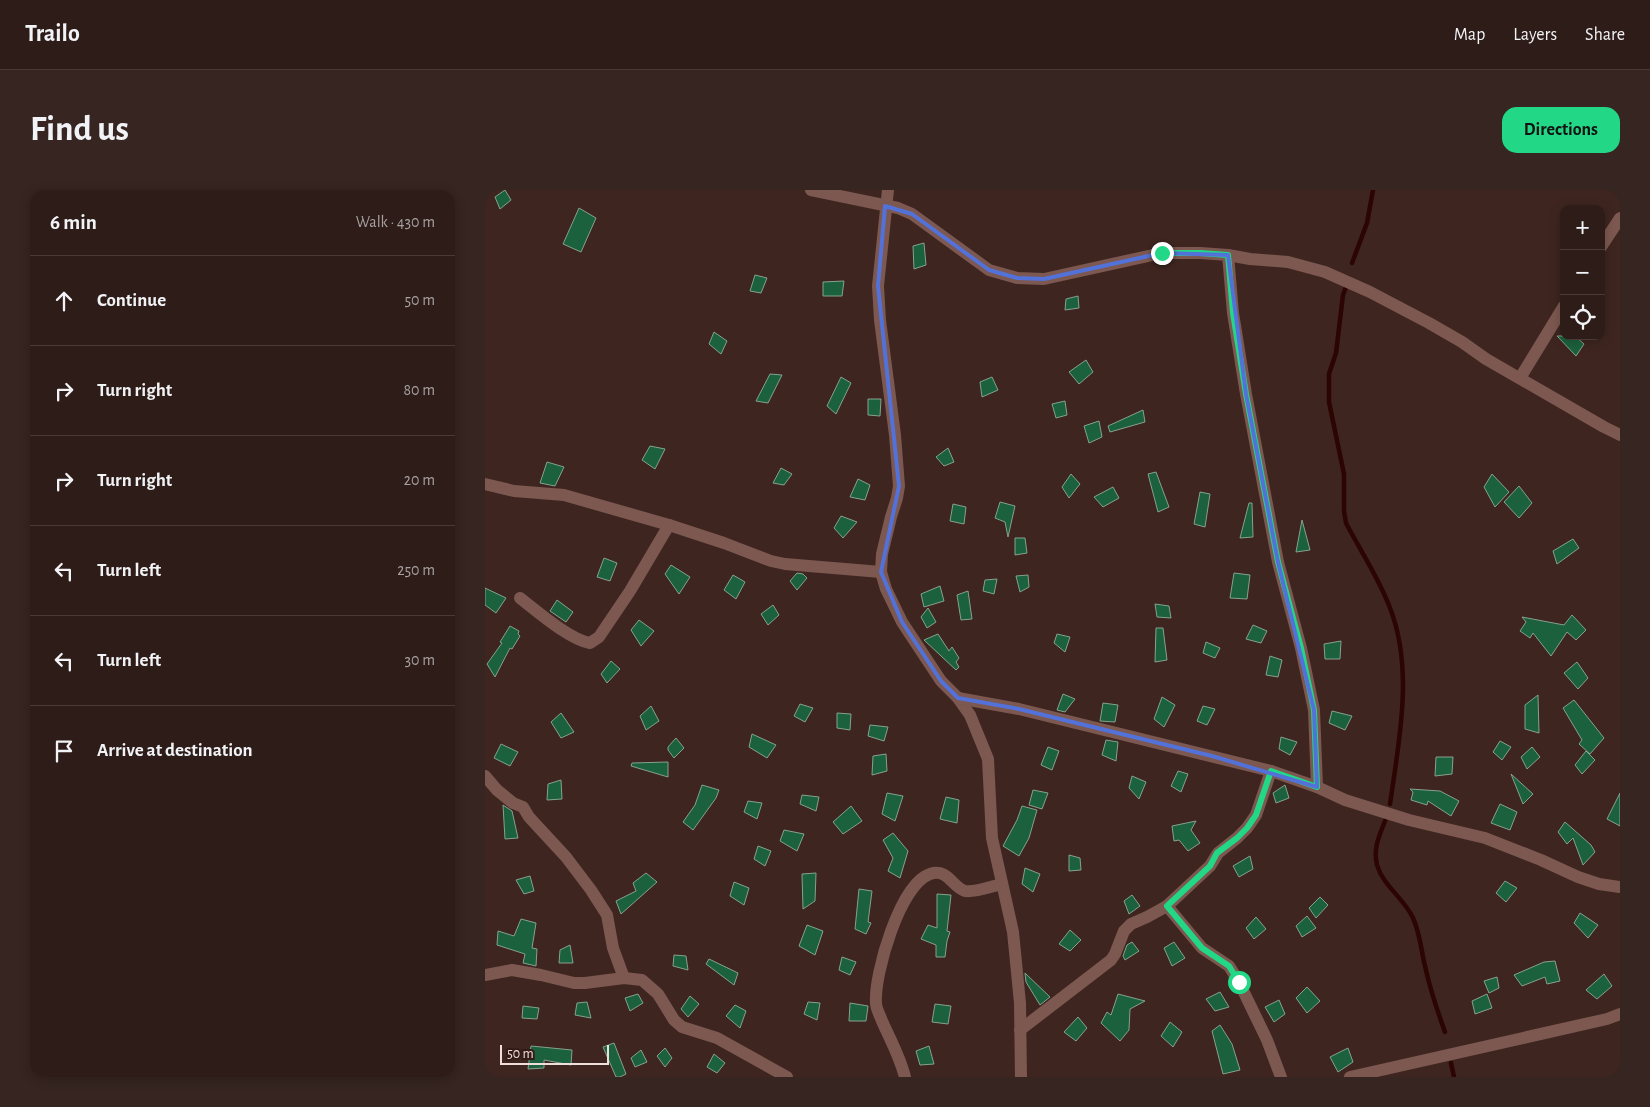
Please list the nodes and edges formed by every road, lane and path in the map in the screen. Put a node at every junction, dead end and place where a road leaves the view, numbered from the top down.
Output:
1 (811, 190) edge
2 (888, 190) edge
3 (885, 206) junction
4 (1620, 218) edge
5 (1605, 241) edge
6 (1228, 255) junction
7 (1560, 313) edge
8 (1520, 378) junction
9 (1620, 435) edge
10 (485, 484) edge
11 (669, 525) junction
12 (881, 572) junction
13 (520, 598) dead end
14 (957, 698) junction
15 (1271, 771) junction
16 (485, 776) edge
17 (1317, 787) junction
18 (1002, 884) junction
19 (1620, 887) edge
20 (1167, 906) junction
21 (485, 975) edge
22 (624, 978) junction
23 (1620, 1014) edge
24 (1020, 1030) junction
25 (787, 1077) edge
26 (905, 1077) edge
27 (1021, 1077) edge
28 (1281, 1077) edge
29 (1350, 1077) edge

1 - 3 street
2 - 3 street
3 - 6 street
3 - 12 street
4 - 5 street
6 - 8 street
6 - 17 street
7 - 8 street
8 - 9 street
10 - 11 street
11 - 12 street
11 - 13 street
12 - 14 street
14 - 15 street
14 - 18 street
15 - 17 street
15 - 20 street
16 - 22 street
17 - 19 street
18 - 24 street
18 - 26 street
20 - 24 street
20 - 28 street
21 - 22 street
22 - 25 street
23 - 29 street
24 - 27 street

